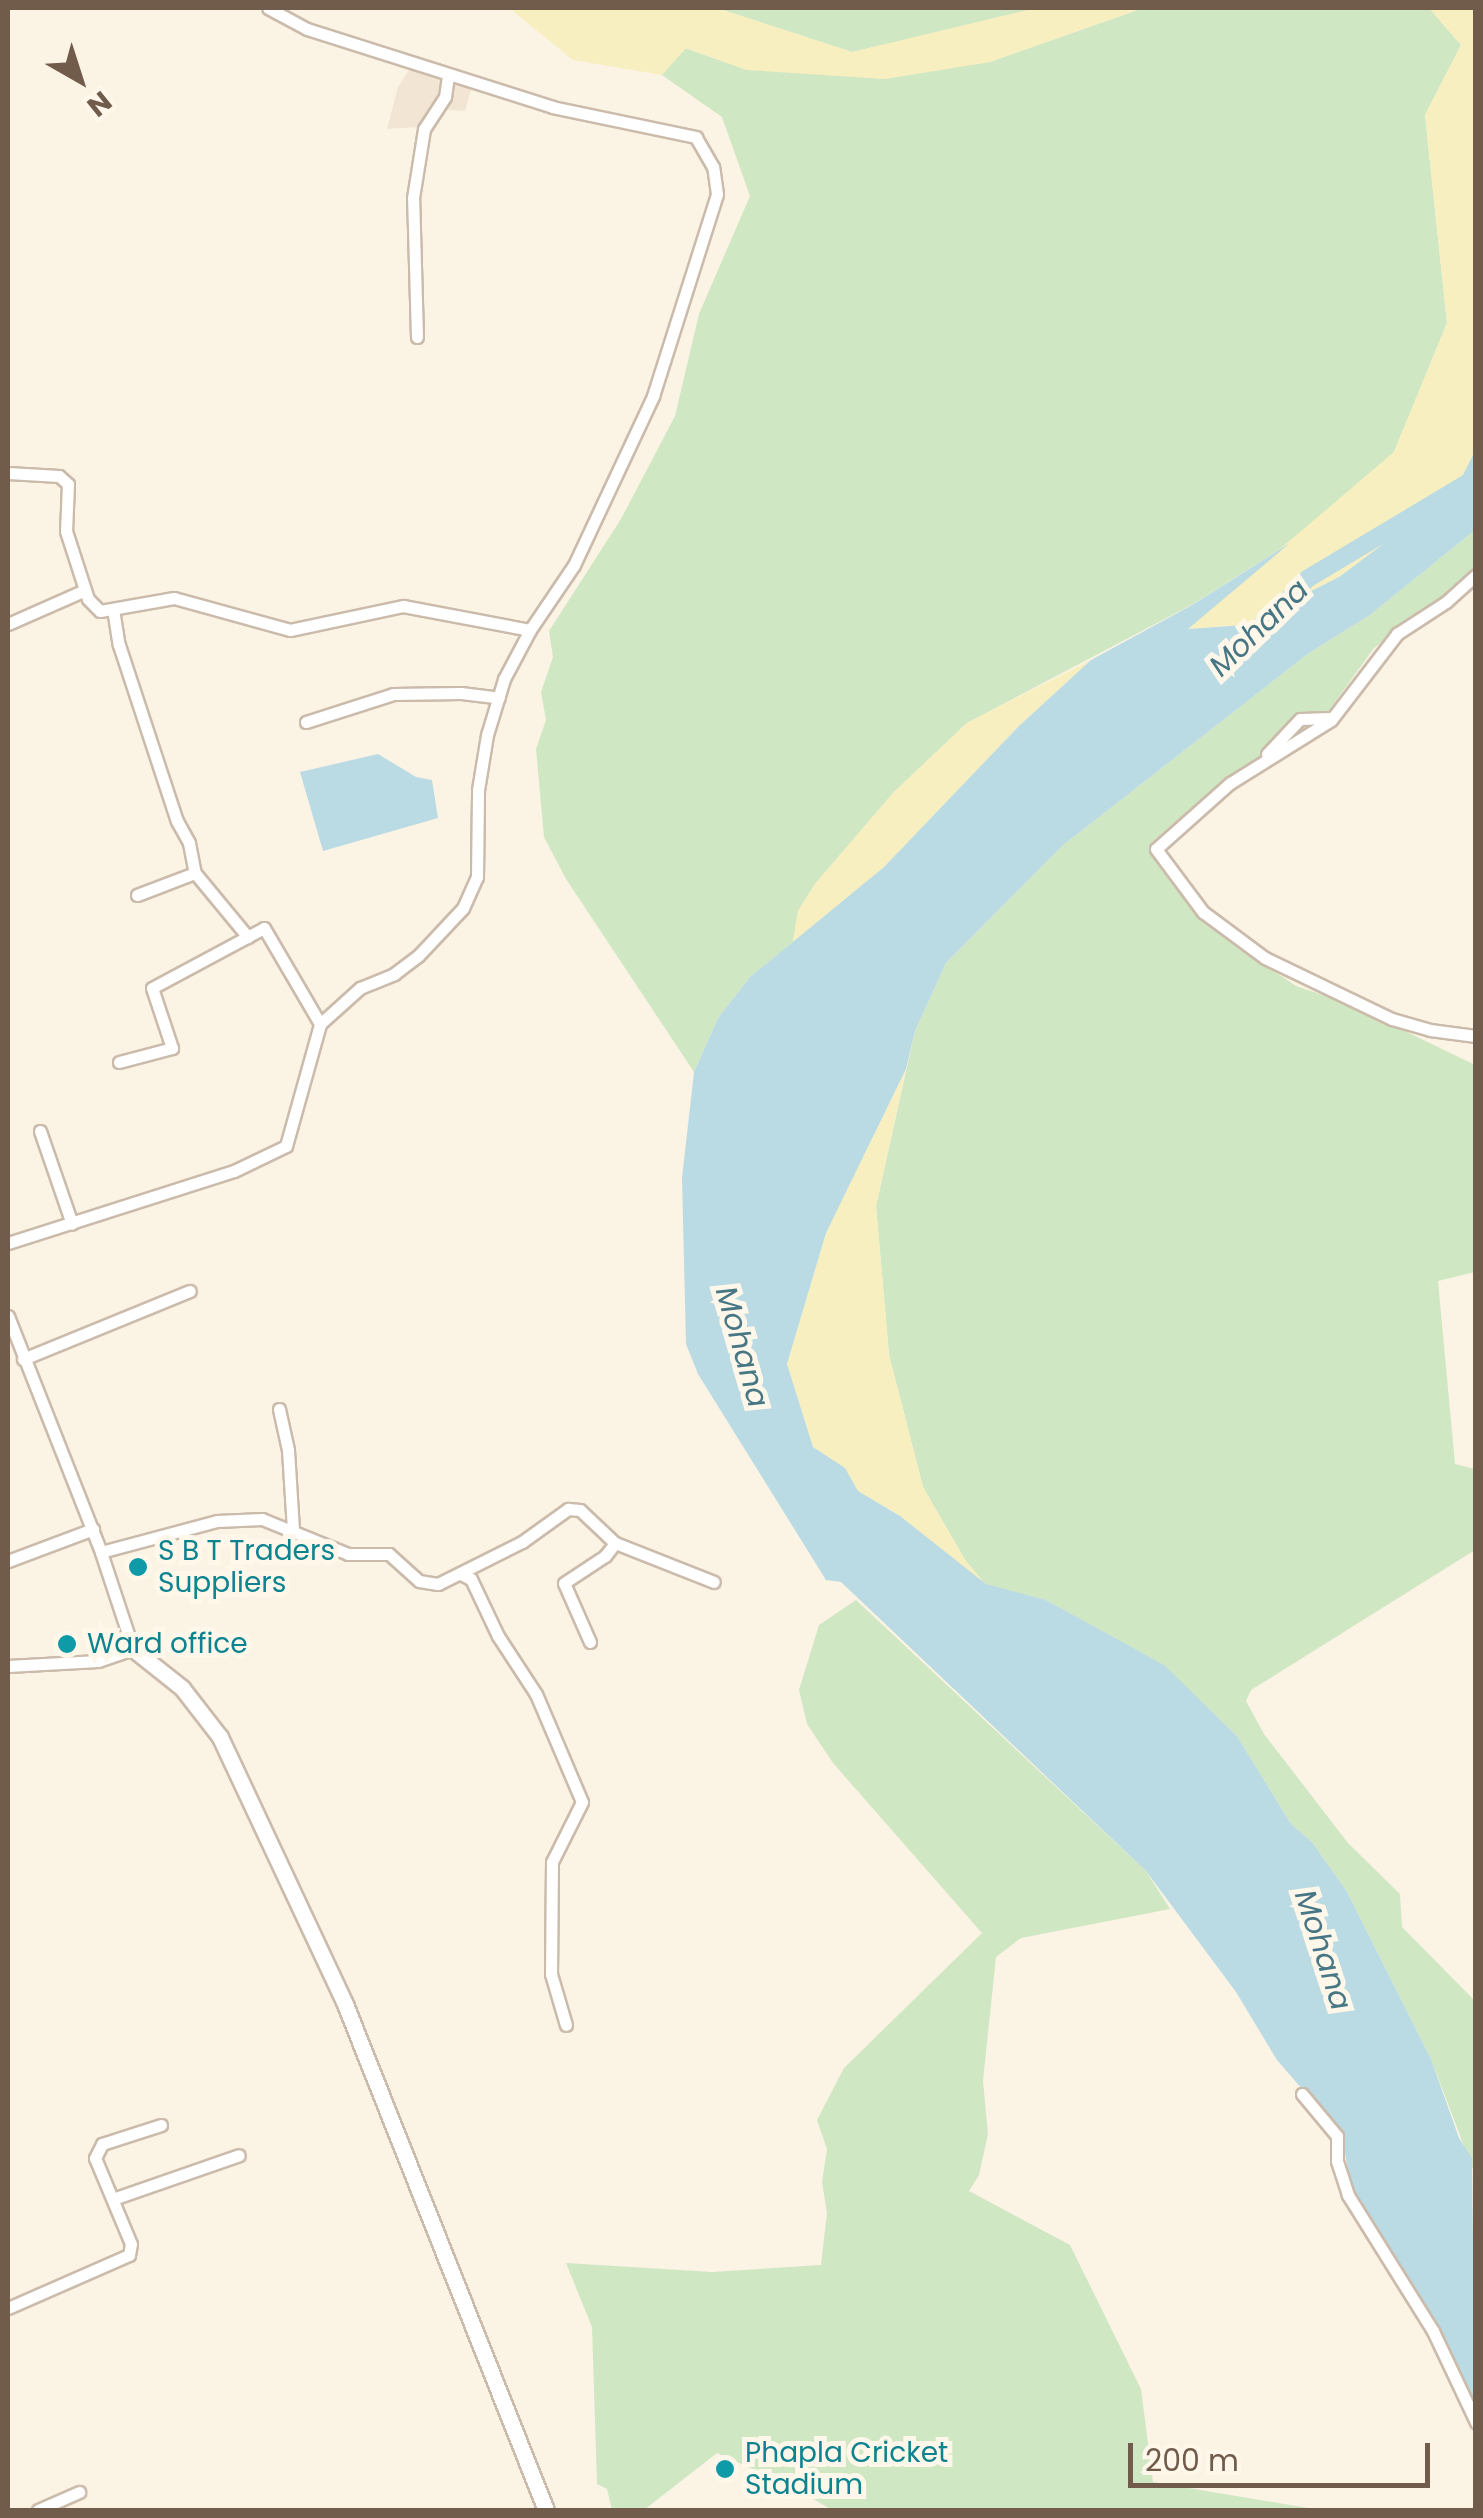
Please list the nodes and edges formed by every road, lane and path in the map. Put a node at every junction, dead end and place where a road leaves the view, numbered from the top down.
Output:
1 (268, 8) edge
2 (448, 75) junction
3 (417, 337) dead end
4 (8, 473) edge
5 (1476, 575) edge
6 (85, 590) junction
7 (112, 609) junction
8 (8, 624) edge
9 (530, 630) junction
10 (498, 698) junction
11 (306, 722) dead end
12 (195, 873) junction
13 (137, 895) dead end
14 (248, 937) junction
15 (320, 1024) junction
16 (1476, 1036) edge
17 (119, 1062) dead end
18 (40, 1131) dead end
19 (72, 1224) junction
20 (8, 1243) edge
21 (190, 1291) dead end
22 (8, 1316) edge
23 (23, 1359) junction
24 (279, 1409) dead end
25 (92, 1529) junction
26 (293, 1530) junction
27 (615, 1543) junction
28 (101, 1552) junction
29 (8, 1561) edge
30 (461, 1574) junction
31 (714, 1582) dead end
32 (590, 1642) dead end
33 (132, 1649) junction
34 (8, 1666) edge
35 (566, 2025) dead end
36 (1302, 2094) dead end
37 (161, 2125) dead end
38 (239, 2155) dead end
39 (113, 2199) junction
40 (8, 2308) edge
41 (1476, 2422) edge
42 (78, 2492) dead end
43 (38, 2510) edge
44 (546, 2510) edge

1 - 2 street
2 - 3 street
2 - 9 street
4 - 6 street
5 - 16 street
6 - 7 street
6 - 8 street
7 - 9 street
7 - 12 street
9 - 10 street
10 - 11 street
10 - 15 street
12 - 13 street
12 - 14 street
14 - 15 street
14 - 17 street
15 - 19 street
18 - 19 street
19 - 20 street
21 - 23 street
22 - 23 street
23 - 25 street
24 - 26 street
25 - 28 street
25 - 29 street
26 - 28 street
26 - 30 street
27 - 30 street
27 - 31 street
27 - 32 street
28 - 33 street
30 - 35 street
33 - 34 street
33 - 44 main road
36 - 41 street
37 - 39 street
38 - 39 street
39 - 40 street
42 - 43 street

